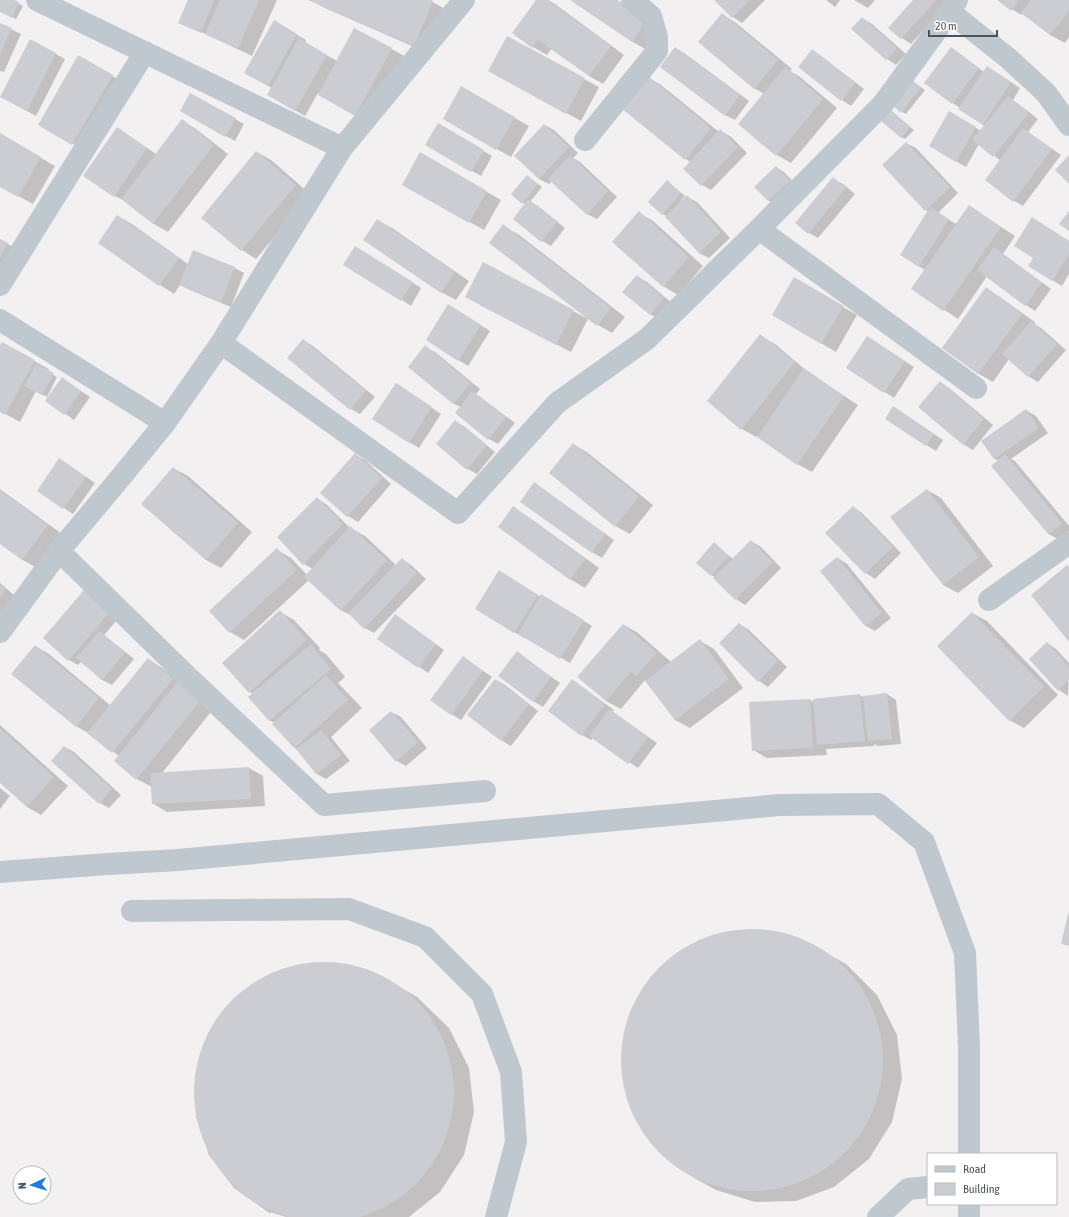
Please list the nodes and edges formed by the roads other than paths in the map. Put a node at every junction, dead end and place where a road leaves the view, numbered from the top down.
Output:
1 (37, 0) edge
2 (464, 0) edge
3 (632, 0) edge
4 (953, 6) edge
5 (145, 52) junction
6 (1069, 124) edge
7 (585, 140) dead end
8 (342, 148) junction
9 (760, 229) junction
10 (0, 284) edge
11 (0, 320) edge
12 (221, 343) junction
13 (976, 388) dead end
14 (165, 423) junction
15 (1069, 543) edge
16 (59, 551) junction
17 (989, 600) dead end
18 (0, 632) edge
19 (485, 791) dead end
20 (0, 872) edge
21 (132, 910) dead end
22 (969, 1153) edge
23 (927, 1187) edge
24 (969, 1205) edge
25 (496, 1217) edge
26 (878, 1217) edge
27 (969, 1217) edge

1 - 5 street
2 - 8 street
3 - 7 street
4 - 6 street
4 - 9 street
5 - 8 street
5 - 10 street
8 - 12 street
9 - 12 street
9 - 13 street
11 - 14 street
12 - 14 street
14 - 16 street
15 - 17 street
16 - 18 street
16 - 19 street
20 - 22 street
21 - 25 street
23 - 26 street
24 - 27 street

